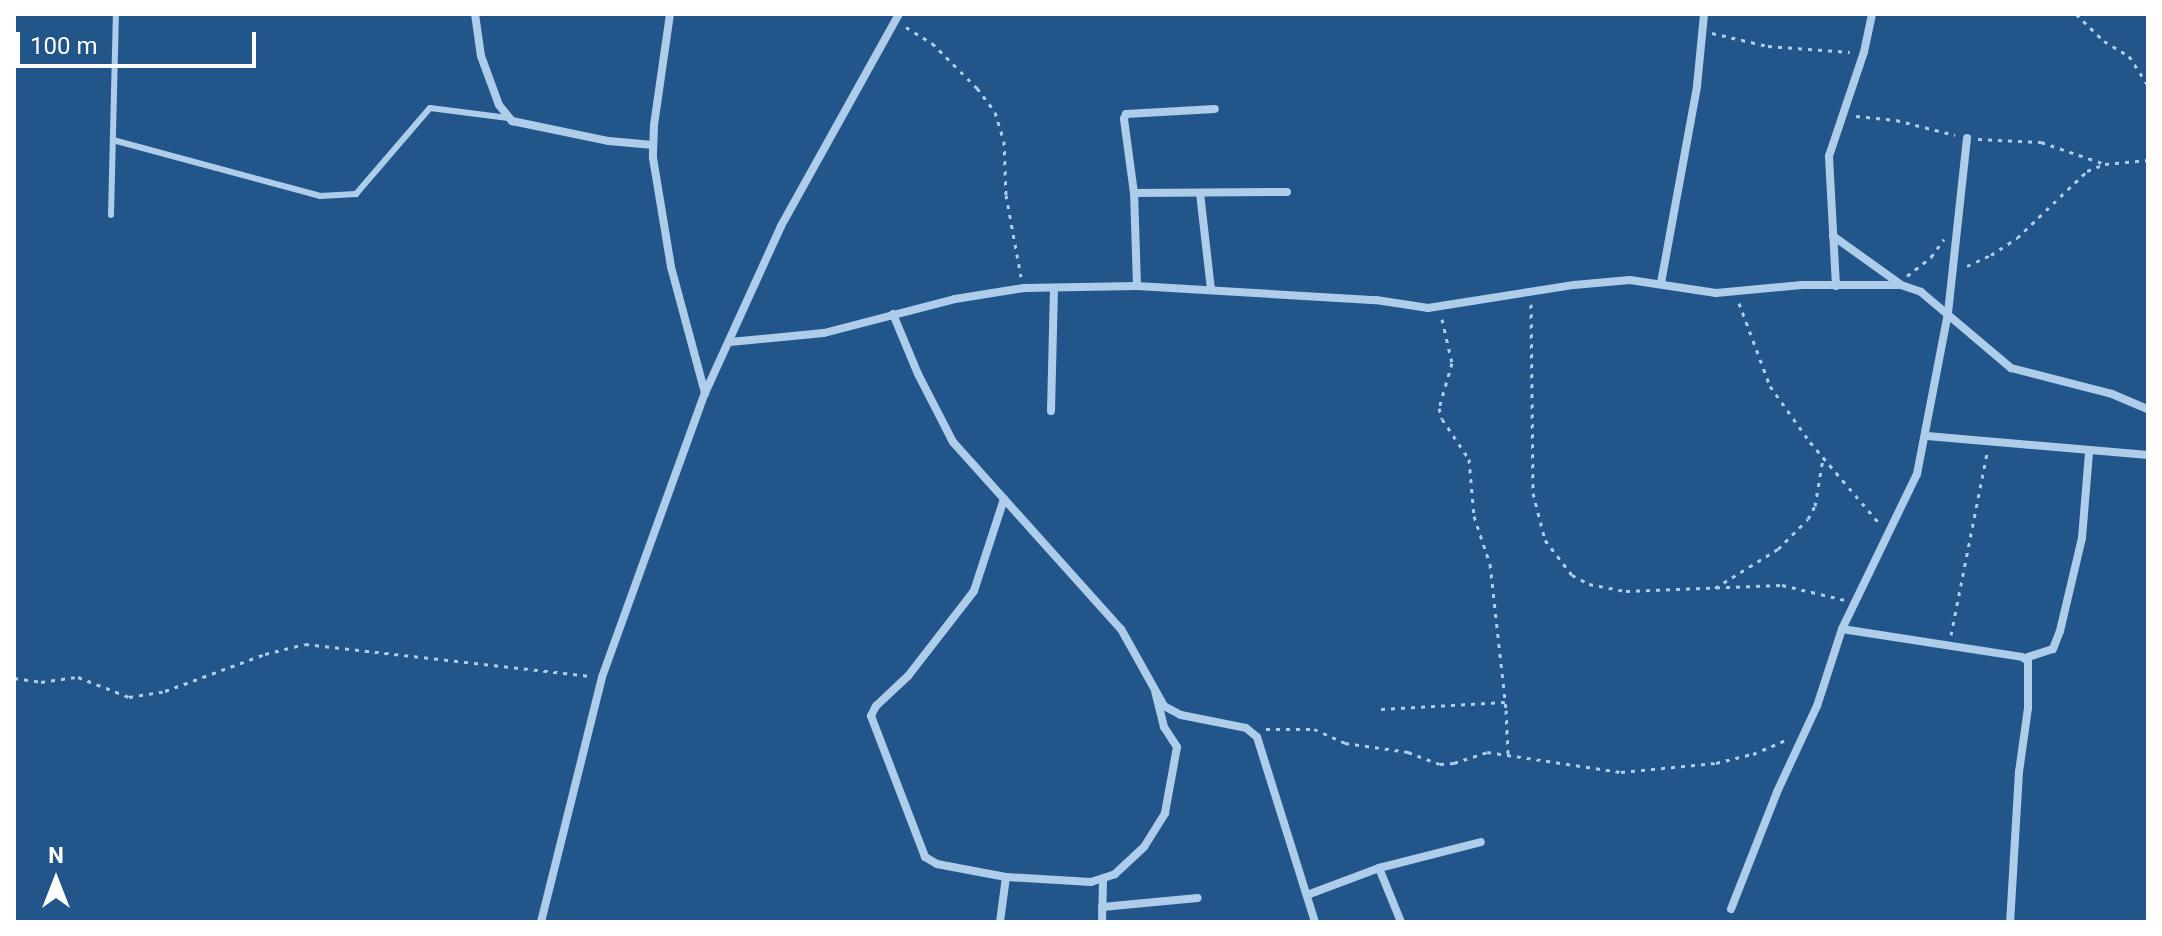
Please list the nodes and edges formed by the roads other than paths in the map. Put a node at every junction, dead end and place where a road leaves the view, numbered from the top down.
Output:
1 (116, 14) edge
2 (468, 14) edge
3 (670, 14) edge
4 (1704, 14) edge
5 (1872, 14) edge
6 (897, 18) edge
7 (476, 19) edge
8 (1215, 109) dead end
9 (508, 118) junction
10 (1967, 138) dead end
11 (113, 140) junction
12 (653, 145) junction
13 (1287, 192) dead end
14 (1134, 193) junction
15 (1200, 193) junction
16 (111, 215) dead end
17 (1833, 236) junction
18 (1661, 283) junction
19 (1899, 283) junction
20 (1137, 286) junction
21 (1836, 286) junction
22 (1054, 289) junction
23 (1211, 289) junction
24 (1948, 313) junction
25 (893, 314) junction
26 (730, 342) junction
27 (705, 393) junction
28 (2148, 409) edge
29 (1051, 411) dead end
30 (1927, 436) junction
31 (2089, 452) junction
32 (2148, 455) edge
33 (1004, 499) junction
34 (1842, 629) junction
35 (2025, 658) junction
36 (1155, 692) junction
37 (1481, 842) dead end
38 (1379, 868) junction
39 (1006, 877) junction
40 (1103, 880) junction
41 (1307, 895) junction
42 (1198, 898) dead end
43 (1102, 907) junction
44 (1731, 909) dead end
45 (541, 922) edge
46 (1000, 922) edge
47 (1102, 922) edge
48 (1315, 922) edge
49 (1401, 922) edge
50 (2010, 922) edge

1 - 11 lane
2 - 7 street
3 - 12 street
4 - 18 street
5 - 17 street
6 - 26 street
7 - 9 street
8 - 14 street
9 - 11 lane
9 - 12 street
10 - 24 street
11 - 16 lane
12 - 27 street
13 - 15 street
14 - 15 street
14 - 20 street
15 - 23 street
17 - 19 street
17 - 21 street
18 - 21 street
18 - 23 street
19 - 21 street
19 - 24 street
20 - 22 street
20 - 23 street
22 - 25 street
22 - 29 street
24 - 28 street
24 - 30 street
25 - 26 street
25 - 33 street
26 - 27 street
27 - 45 street
30 - 31 street
30 - 34 street
31 - 32 street
31 - 35 street
33 - 36 street
33 - 39 street
34 - 35 street
34 - 44 street
35 - 50 street
36 - 40 street
36 - 41 street
37 - 38 street
38 - 41 street
38 - 49 street
39 - 40 street
39 - 46 street
40 - 43 street
41 - 48 street
42 - 43 street
43 - 47 street

